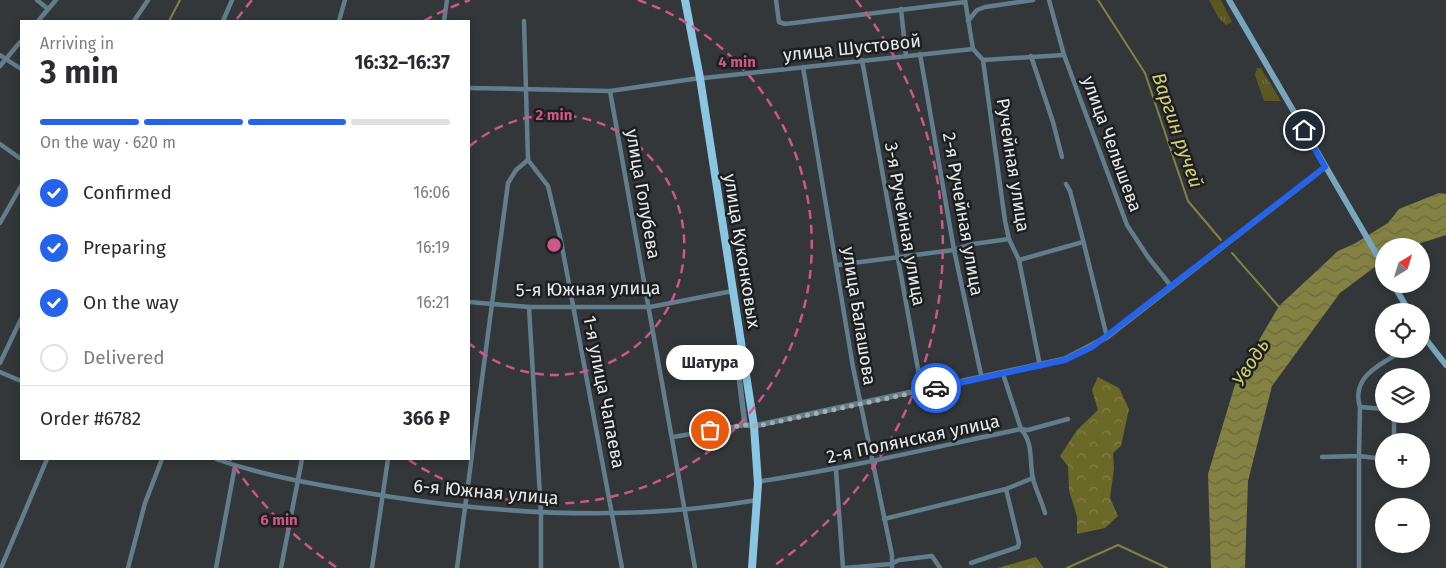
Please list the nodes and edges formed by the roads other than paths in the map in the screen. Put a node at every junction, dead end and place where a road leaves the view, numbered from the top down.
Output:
1 (37, 0) edge
2 (56, 0) edge
3 (148, 0) edge
4 (232, 0) edge
5 (345, 0) edge
6 (447, 0) edge
7 (687, 0) edge
8 (776, 0) edge
9 (1033, 0) edge
10 (1049, 0) edge
11 (1229, 0) edge
12 (965, 1) edge
13 (48, 9) junction
14 (901, 9) junction
15 (39, 20) edge
16 (135, 20) edge
17 (223, 20) edge
18 (339, 20) edge
19 (444, 20) edge
20 (524, 21) dead end
21 (968, 21) junction
22 (20, 42) edge
23 (973, 49) junction
24 (920, 54) junction
25 (0, 55) edge
26 (1064, 55) junction
27 (906, 56) junction
28 (1031, 56) junction
29 (6, 59) junction
30 (862, 60) junction
31 (983, 60) junction
32 (0, 66) edge
33 (804, 67) junction
34 (20, 68) edge
35 (702, 78) junction
36 (470, 88) edge
37 (526, 91) junction
38 (610, 91) junction
39 (0, 144) edge
40 (1062, 157) dead end
41 (20, 158) edge
42 (528, 160) junction
43 (1325, 167) junction
44 (1066, 184) dead end
45 (20, 188) edge
46 (0, 223) edge
47 (1009, 239) junction
48 (1083, 242) junction
49 (954, 250) junction
50 (1375, 252) edge
51 (897, 258) junction
52 (1019, 260) junction
53 (837, 265) junction
54 (1171, 286) junction
55 (736, 291) junction
56 (470, 302) edge
57 (491, 305) junction
58 (529, 307) junction
59 (650, 307) junction
60 (574, 308) junction
61 (20, 321) edge
62 (1107, 337) junction
63 (1430, 346) edge
64 (1392, 358) edge
65 (0, 363) edge
66 (1446, 365) edge
67 (1040, 366) junction
68 (0, 372) edge
69 (1002, 374) junction
70 (982, 379) junction
71 (20, 381) edge
72 (922, 392) junction
73 (860, 405) junction
74 (1360, 407) junction
75 (1375, 408) edge
76 (1068, 420) dead end
77 (752, 426) junction
78 (1021, 429) junction
79 (673, 436) junction
80 (1359, 456) junction
81 (1322, 457) dead end
82 (1375, 458) edge
83 (47, 460) edge
84 (162, 460) edge
85 (220, 460) edge
86 (302, 460) edge
87 (388, 460) edge
88 (872, 460) junction
89 (235, 466) junction
90 (836, 470) junction
91 (1033, 478) junction
92 (297, 481) junction
93 (762, 481) junction
94 (1006, 489) junction
95 (384, 496) junction
96 (757, 500) junction
97 (466, 506) junction
98 (685, 508) junction
99 (541, 513) junction
100 (613, 513) junction
101 (1045, 513) dead end
102 (884, 519) junction
103 (971, 563) dead end
104 (892, 566) edge
105 (1, 568) edge
106 (128, 568) edge
107 (216, 568) edge
108 (281, 568) edge
109 (372, 568) edge
110 (457, 568) edge
111 (541, 568) edge
112 (622, 568) edge
113 (695, 568) edge
114 (752, 568) edge
115 (757, 568) edge
116 (844, 568) edge
117 (940, 568) edge
118 (1359, 568) edge

1 - 13 street
2 - 13 street
3 - 16 street
4 - 17 street
5 - 18 street
6 - 19 street
7 - 35 main road, улица Куконковых
8 - 14 street
9 - 21 street
10 - 26 street, улица Челышева
11 - 43 main road
12 - 14 street
12 - 21 street
13 - 15 street
14 - 27 street
20 - 37 street
21 - 23 street
22 - 29 street
23 - 24 street, улица Шустовой
23 - 31 street
24 - 27 street, улица Шустовой
24 - 49 street, 2-я Ручейная улица
25 - 29 street
26 - 28 street
26 - 54 street, улица Челышева
27 - 30 street, улица Шустовой
28 - 31 street
28 - 40 street
29 - 32 street
29 - 34 street
30 - 33 street, улица Шустовой
30 - 51 street, 3-я Ручейная улица
31 - 47 street, Ручейная улица
33 - 35 street, улица Шустовой
33 - 53 street, улица Балашова
35 - 38 street, улица Шустовой
35 - 55 main road, улица Куконковых
36 - 37 street, улица Шустовой
37 - 38 street, улица Шустовой
37 - 42 street
38 - 59 street, улица Голубева
39 - 41 street
42 - 57 street
42 - 60 street, 1-я улица Чапаева
43 - 50 main road
43 - 54 street
44 - 48 street
45 - 46 street
47 - 49 street
47 - 52 street, Ручейная улица
48 - 52 street
48 - 62 street
49 - 51 street
49 - 70 street, 2-я Ручейная улица
51 - 53 street
51 - 72 street, 3-я Ручейная улица
52 - 67 street, Ручейная улица
53 - 73 street, улица Балашова
54 - 62 street
55 - 59 street, 5-я Южная улица
55 - 77 main road, улица Куконковых
55 - 77 main road, улица Куконковых
56 - 57 street, 5-я Южная улица
57 - 58 street, 5-я Южная улица
57 - 97 street
58 - 60 street, 5-я Южная улица
58 - 99 street
59 - 60 street, 5-я Южная улица
59 - 79 street, улица Голубева
60 - 100 street, 1-я улица Чапаева
61 - 65 street
62 - 67 street
63 - 66 main road
64 - 74 street
67 - 69 street
68 - 71 street
69 - 70 street
69 - 78 street
70 - 72 street
72 - 73 street
73 - 77 street
73 - 88 street, улица Балашова
74 - 75 street
74 - 80 street
76 - 78 street, 2-я Полянская улица
77 - 79 street
77 - 93 main road, улица Куконковых
77 - 96 main road, улица Куконковых
78 - 88 street, 2-я Полянская улица
78 - 91 street
79 - 98 street, улица Голубева
80 - 81 street
80 - 82 street
80 - 118 street
83 - 105 street
84 - 106 street
85 - 89 street, 6-я Южная улица
86 - 92 street
87 - 95 street
88 - 90 street, 2-я Полянская улица
88 - 102 street, улица Балашова
89 - 92 street, 6-я Южная улица
89 - 107 street
90 - 93 street, 2-я Полянская улица
90 - 116 street
91 - 94 street
91 - 101 street
92 - 95 street, 6-я Южная улица
92 - 108 street
93 - 115 main road, улица Куконковых
94 - 102 street
94 - 103 street
95 - 97 street, 6-я Южная улица
95 - 109 street
96 - 98 street, 6-я Южная улица
96 - 114 main road, улица Куконковых
97 - 99 street, 6-я Южная улица
97 - 110 street
98 - 100 street, 6-я Южная улица
98 - 113 street, улица Голубева
99 - 100 street, 6-я Южная улица
99 - 111 street
100 - 112 street, 1-я улица Чапаева
102 - 104 street, улица Балашова
104 - 116 street
104 - 117 street

